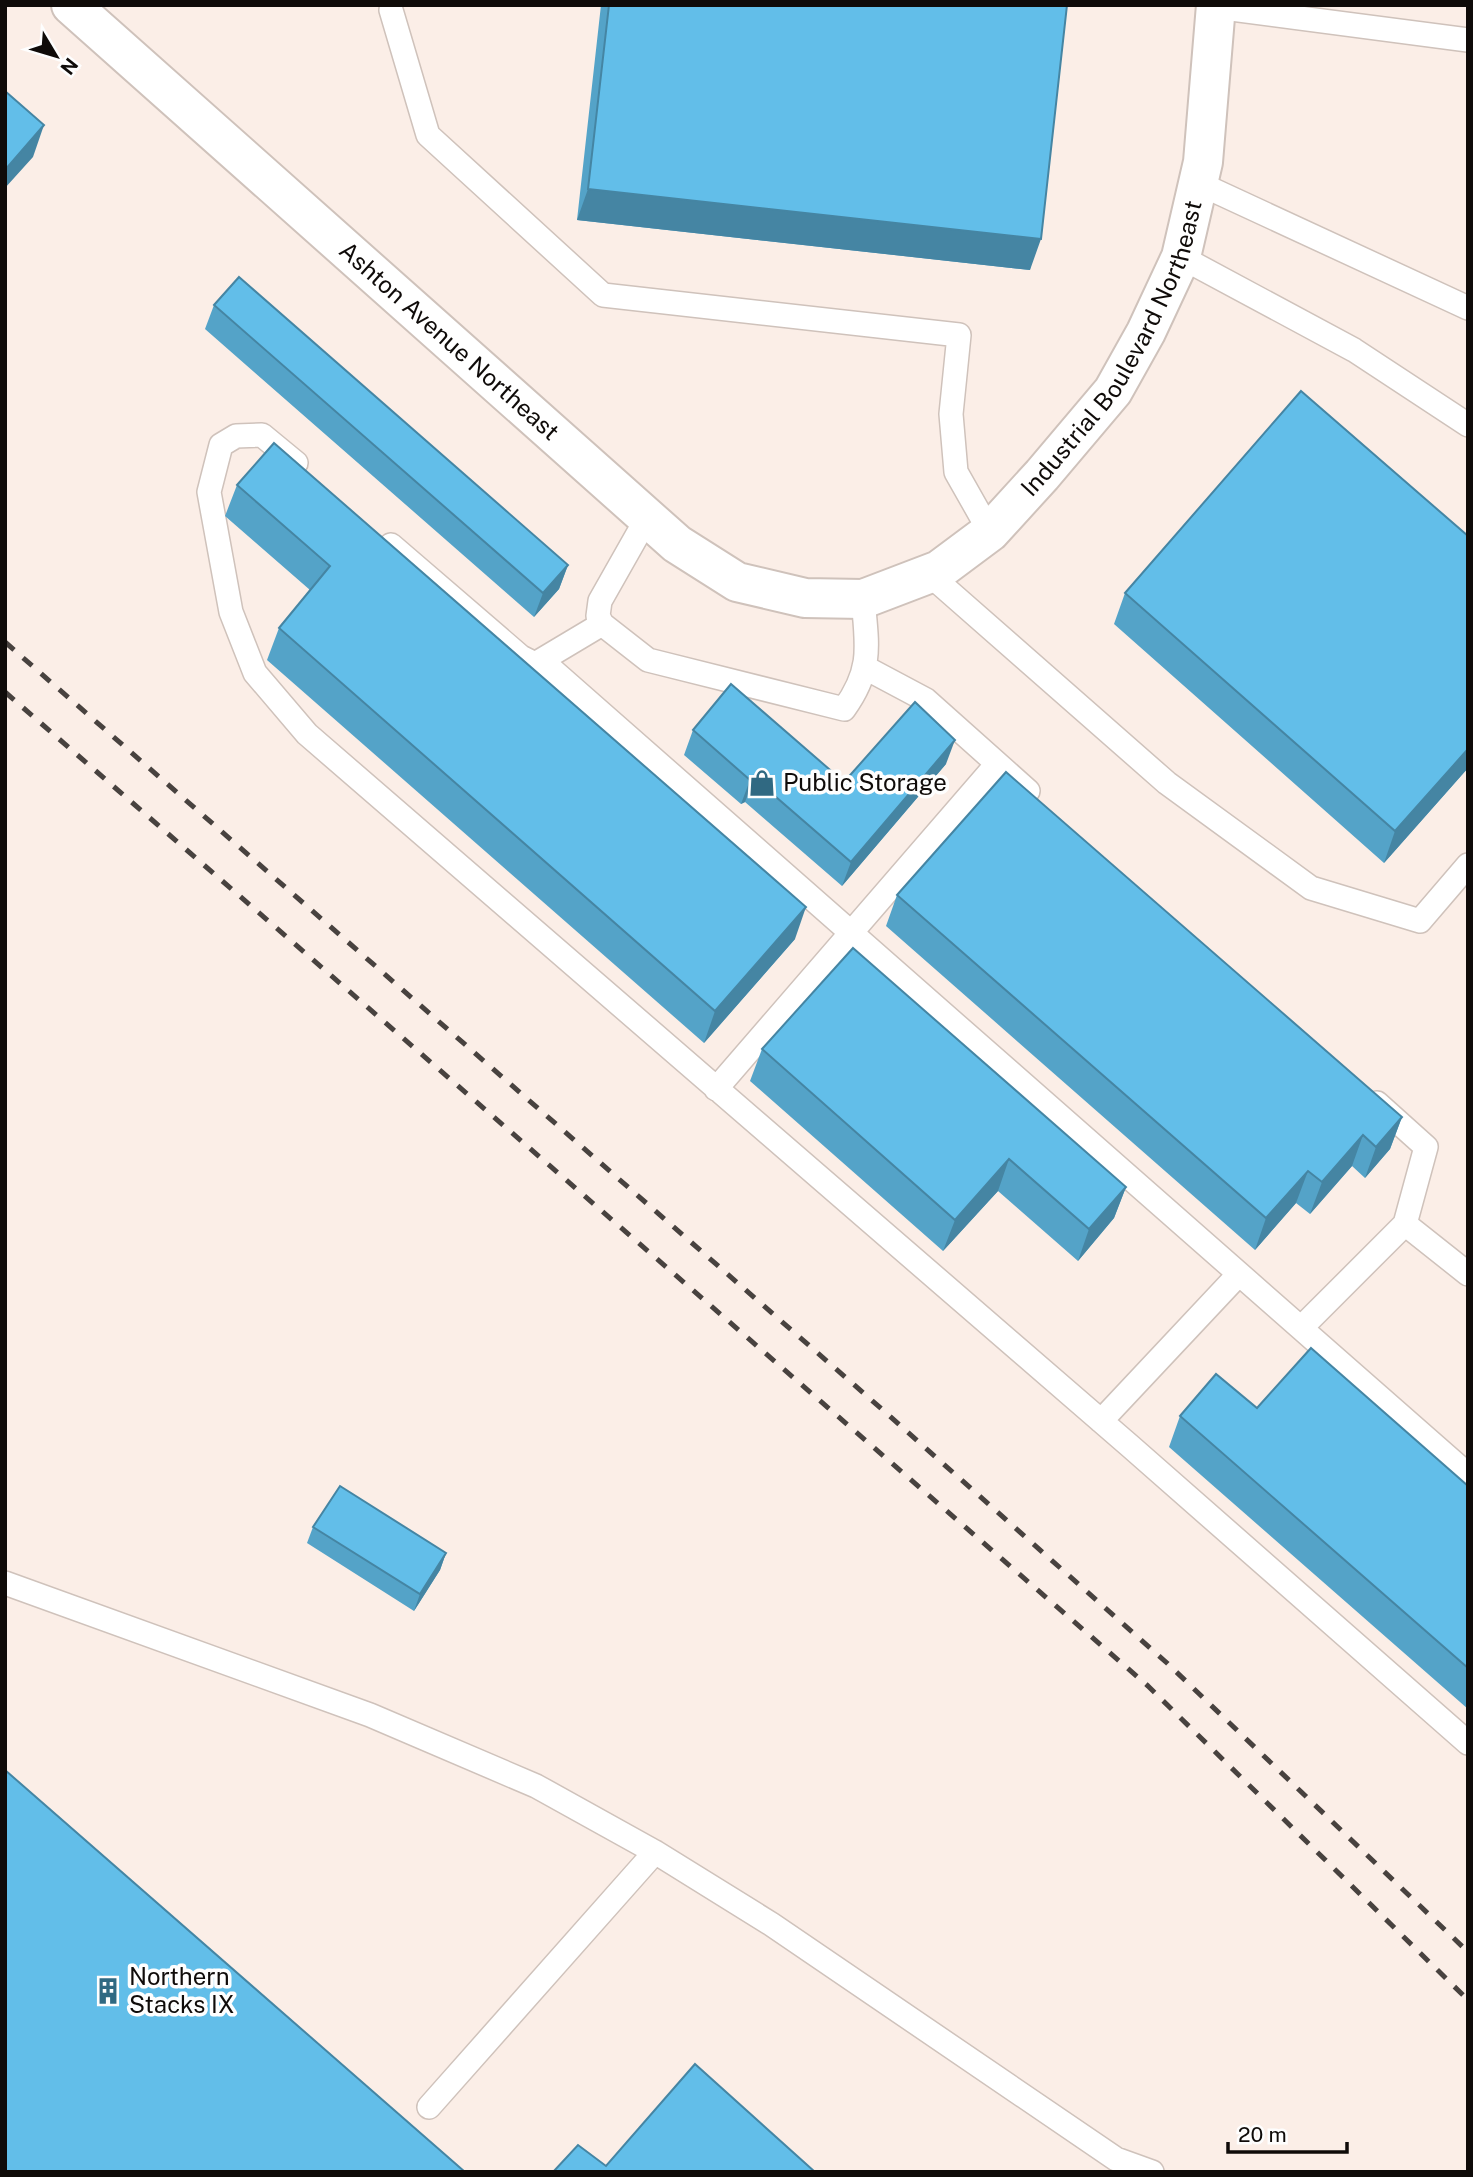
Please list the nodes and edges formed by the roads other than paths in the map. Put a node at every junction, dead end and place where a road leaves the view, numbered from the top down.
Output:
1 (71, 5) edge
2 (1216, 6) edge
3 (391, 10) dead end
4 (1468, 40) edge
5 (1198, 183) junction
6 (1181, 257) junction
7 (1468, 308) edge
8 (1468, 425) edge
9 (314, 479) edge
10 (647, 518) junction
11 (990, 532) junction
12 (376, 533) edge
13 (929, 574) junction
14 (863, 599) junction
15 (602, 624) junction
16 (542, 661) junction
17 (864, 667) junction
18 (997, 764) junction
19 (1048, 809) edge
20 (1468, 866) edge
21 (851, 933) junction
22 (716, 1089) junction
23 (1365, 1092) edge
24 (1405, 1224) junction
25 (1239, 1273) junction
26 (1468, 1273) edge
27 (1301, 1328) junction
28 (1101, 1421) junction
29 (1468, 1475) edge
30 (5, 1583) edge
31 (1468, 1743) edge
32 (655, 1852) junction
33 (429, 2107) dead end
34 (1110, 2165) edge
35 (1152, 2172) edge

1 - 10 street, Ashton Avenue Northeast
2 - 4 lane
2 - 5 street, Industrial Boulevard Northeast
3 - 11 lane
5 - 6 street, Industrial Boulevard Northeast
5 - 7 lane
6 - 8 lane
6 - 11 street, Industrial Boulevard Northeast
9 - 22 lane
10 - 14 street, Ashton Avenue Northeast
10 - 15 lane
11 - 13 street, Industrial Boulevard Northeast
12 - 16 lane
13 - 14 street, Industrial Boulevard Northeast
13 - 20 lane
14 - 17 lane
15 - 16 lane
15 - 17 lane
16 - 21 lane
17 - 18 lane
18 - 19 lane
18 - 21 lane
21 - 22 lane
21 - 25 lane
22 - 28 lane
23 - 24 lane
24 - 26 lane
24 - 27 lane
25 - 27 lane
25 - 28 lane
27 - 29 lane
28 - 31 lane
30 - 32 lane
32 - 33 lane
32 - 34 lane
34 - 35 lane

